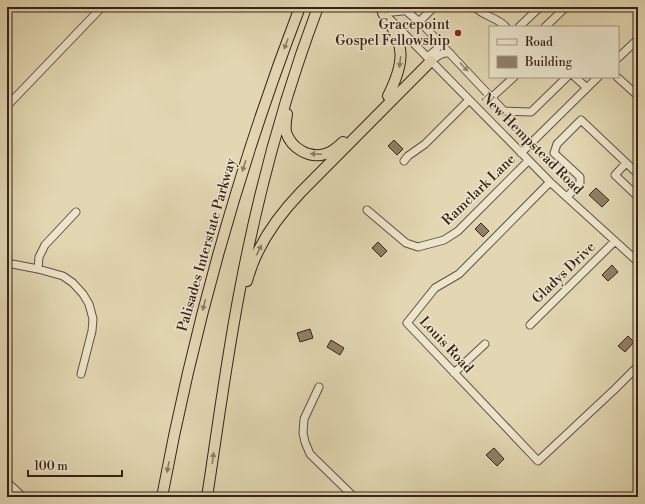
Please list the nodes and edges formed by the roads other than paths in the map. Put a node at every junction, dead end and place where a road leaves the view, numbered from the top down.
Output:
1 (102, 7) edge
2 (300, 7) edge
3 (318, 7) edge
4 (434, 7) edge
5 (475, 7) edge
6 (540, 7) edge
7 (566, 7) edge
8 (407, 8) edge
9 (381, 10) edge
10 (419, 22) junction
11 (505, 26) edge
12 (520, 26) edge
13 (546, 26) edge
14 (307, 36) junction
15 (437, 39) junction
16 (638, 39) edge
17 (451, 54) junction
18 (619, 57) edge
19 (429, 59) junction
20 (513, 78) edge
21 (566, 78) edge
22 (576, 78) edge
23 (597, 78) edge
24 (618, 78) edge
25 (587, 88) junction
26 (388, 96) junction
27 (638, 96) edge
28 (491, 98) junction
29 (469, 100) junction
30 (7, 106) edge
31 (521, 153) junction
32 (404, 161) dead end
33 (528, 161) junction
34 (626, 163) junction
35 (638, 174) edge
36 (550, 182) junction
37 (638, 193) edge
38 (567, 197) junction
39 (367, 210) dead end
40 (76, 212) dead end
41 (615, 241) junction
42 (638, 262) edge
43 (7, 263) edge
44 (38, 269) junction
45 (530, 325) dead end
46 (485, 344) dead end
47 (229, 355) junction
48 (638, 366) edge
49 (454, 373) junction
50 (81, 374) dead end
51 (319, 387) dead end
52 (7, 482) edge
53 (23, 497) edge
54 (162, 497) edge
55 (207, 497) edge
56 (354, 497) edge

1 - 30 street
2 -> 54 highway, Palisades Interstate Parkway
3 - 14 highway
4 - 10 street
5 - 11 street
6 - 12 street
7 - 13 street
8 - 9 street
8 - 10 street
9 - 19 street, New Hempstead Road
9 -> 26 highway
10 - 15 street
26 -> 14 highway
14 - 47 highway
15 - 17 street
15 - 19 street
16 - 18 street
17 - 19 street
17 -> 28 street
19 - 26 highway
19 - 29 street, New Hempstead Road
47 -> 19 highway
20 - 28 street
21 - 28 street
22 - 25 street
23 - 25 street
24 - 27 street
25 - 31 street
29 - 31 street, New Hempstead Road
29 - 32 street
31 - 33 street, New Hempstead Road
33 - 36 street, New Hempstead Road
33 - 39 street, Ramclark Lane
34 - 35 street
34 - 37 street
34 - 38 street
36 - 38 street, New Hempstead Road
36 - 49 street, Louis Road
38 - 41 street, New Hempstead Road
40 - 44 street
41 - 42 street, New Hempstead Road
41 - 45 street, Gladys Drive
43 - 44 street
44 - 50 street
46 - 49 street
55 -> 47 highway
48 - 49 street, Louis Road
51 - 56 street
52 - 53 street

